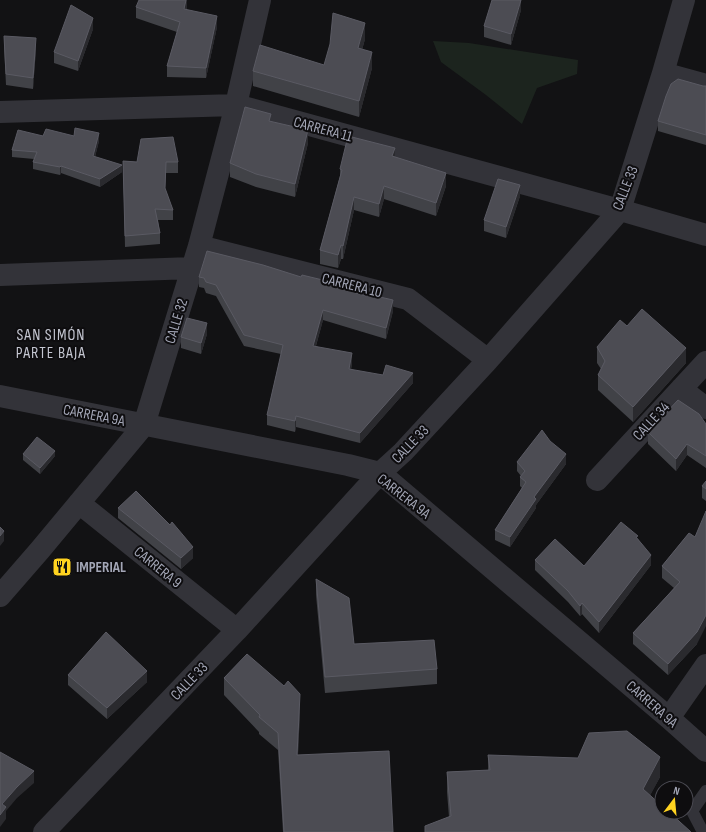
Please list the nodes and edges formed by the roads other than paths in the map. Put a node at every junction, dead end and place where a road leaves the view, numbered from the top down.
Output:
1 (260, 0) edge
2 (684, 0) edge
3 (663, 73) junction
4 (706, 85) edge
5 (236, 105) junction
6 (0, 112) edge
7 (620, 210) junction
8 (706, 235) edge
9 (199, 246) junction
10 (192, 268) junction
11 (0, 275) edge
12 (488, 360) junction
13 (706, 362) edge
14 (681, 389) junction
15 (0, 396) edge
16 (706, 408) edge
17 (144, 425) junction
18 (380, 474) junction
19 (597, 480) dead end
20 (79, 503) junction
21 (0, 596) edge
22 (237, 630) junction
23 (706, 665) edge
24 (670, 718) junction
25 (706, 751) edge
26 (706, 791) edge
27 (44, 832) edge
28 (703, 832) edge

1 - 5 street, CALLE 32
2 - 3 street, CALLE 33
3 - 4 street
3 - 7 street, CALLE 33
5 - 6 street, CARRERA 11
5 - 7 street, CARRERA 11
5 - 9 street, CALLE 32
7 - 8 street, CARRERA 11
7 - 12 street, CALLE 33
9 - 10 street, CALLE 32
9 - 12 street, CARRERA 10
10 - 11 street
10 - 17 street, CALLE 32
12 - 18 street, CALLE 33
13 - 14 street, CALLE 34
14 - 16 street
14 - 19 street, CALLE 34
15 - 17 street, CARRERA 9A
17 - 18 street, CARRERA 9A
17 - 20 street, CALLE 32
18 - 22 street, CALLE 33
18 - 24 street, CARRERA 9A
20 - 21 street, CALLE 32
20 - 22 street, CARRERA 9
22 - 27 street, CALLE 33
23 - 24 street
24 - 25 street, CARRERA 9A
26 - 28 lane

